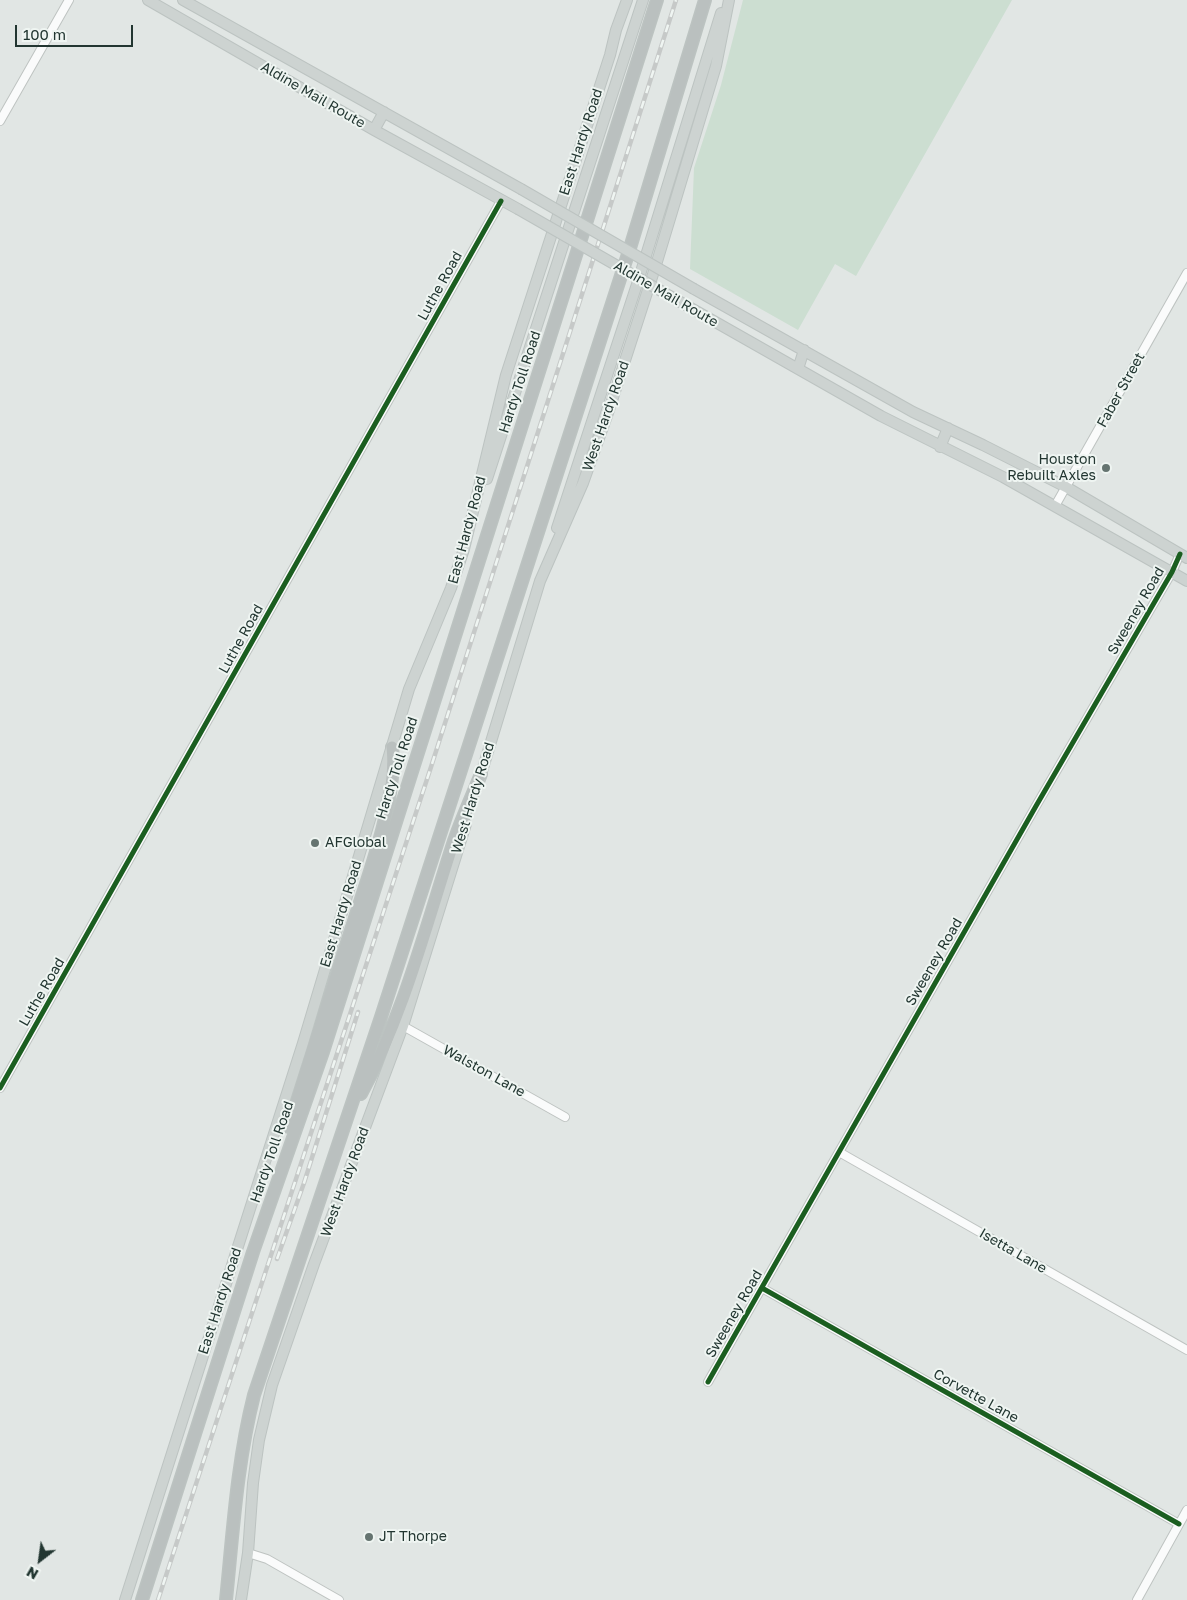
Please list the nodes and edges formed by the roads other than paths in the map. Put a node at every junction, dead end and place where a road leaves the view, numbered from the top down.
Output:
1 (69, 0) edge
2 (148, 0) edge
3 (183, 0) edge
4 (627, 0) edge
5 (643, 0) edge
6 (657, 0) edge
7 (705, 0) edge
8 (725, 0) edge
9 (729, 0) edge
10 (259, 44) junction
11 (250, 59) junction
12 (384, 112) junction
13 (0, 121) edge
14 (374, 130) junction
15 (501, 200) junction
16 (572, 219) junction
17 (567, 236) junction
18 (644, 260) junction
19 (1187, 273) edge
20 (639, 278) junction
21 (804, 350) junction
22 (798, 369) junction
23 (948, 428) junction
24 (940, 447) junction
25 (1066, 487) junction
26 (1055, 506) junction
27 (464, 549) junction
28 (1184, 556) edge
29 (1172, 572) junction
30 (540, 581) junction
31 (1187, 581) edge
32 (392, 747) junction
33 (481, 774) junction
34 (403, 1026) junction
35 (0, 1088) edge
36 (565, 1116) dead end
37 (346, 1122) junction
38 (839, 1152) junction
39 (253, 1252) junction
40 (762, 1288) junction
41 (1187, 1350) edge
42 (708, 1382) dead end
43 (1187, 1510) edge
44 (1179, 1524) junction
45 (248, 1552) junction
46 (125, 1600) edge
47 (142, 1600) edge
48 (226, 1600) edge
49 (241, 1600) edge
50 (338, 1600) edge
51 (1137, 1600) edge

1 - 13 street
2 - 11 main road, Aldine Mail Route
3 - 10 main road, Aldine Mail Route
4 - 27 main road, East Hardy Road
5 - 16 main road
6 - 39 highway, Hardy Toll Road
7 - 37 highway
8 - 18 main road
9 - 30 main road, West Hardy Road
10 - 11 main road
10 - 12 main road, Aldine Mail Route
11 - 14 main road, Aldine Mail Route
12 - 14 main road
12 - 16 main road, Aldine Mail Route, bridge
14 - 15 main road, Aldine Mail Route
15 - 17 main road, Aldine Mail Route, bridge
15 - 35 street, Luthe Road
16 - 17 main road
16 - 18 main road, Aldine Mail Route, bridge
17 - 20 main road, Aldine Mail Route, bridge
17 - 27 main road
18 - 20 main road
18 - 21 main road, Aldine Mail Route, bridge
19 - 25 street, Faber Street
20 - 22 main road, Aldine Mail Route, bridge
20 - 30 main road
21 - 22 main road
21 - 23 main road, Aldine Mail Route
22 - 24 main road, Aldine Mail Route
23 - 24 main road
23 - 25 main road, Aldine Mail Route
24 - 26 main road, Aldine Mail Route
25 - 26 street, Faber Street
25 - 28 main road, Aldine Mail Route
26 - 29 main road, Aldine Mail Route
27 - 32 main road, East Hardy Road
28 - 29 street, Sweeney Road
29 - 31 main road, Aldine Mail Route
29 - 38 street, Sweeney Road
30 - 33 main road, West Hardy Road
32 - 39 highway
32 - 46 main road, East Hardy Road
33 - 34 main road, West Hardy Road
33 - 37 highway
34 - 36 street, Walston Lane
34 - 45 main road, West Hardy Road
37 - 48 highway
38 - 40 street, Sweeney Road
38 - 41 street, Isetta Lane
39 - 47 highway, Hardy Toll Road
40 - 42 street, Sweeney Road
40 - 44 street, Corvette Lane
43 - 44 street
44 - 51 street
45 - 49 main road, West Hardy Road
45 - 50 street

